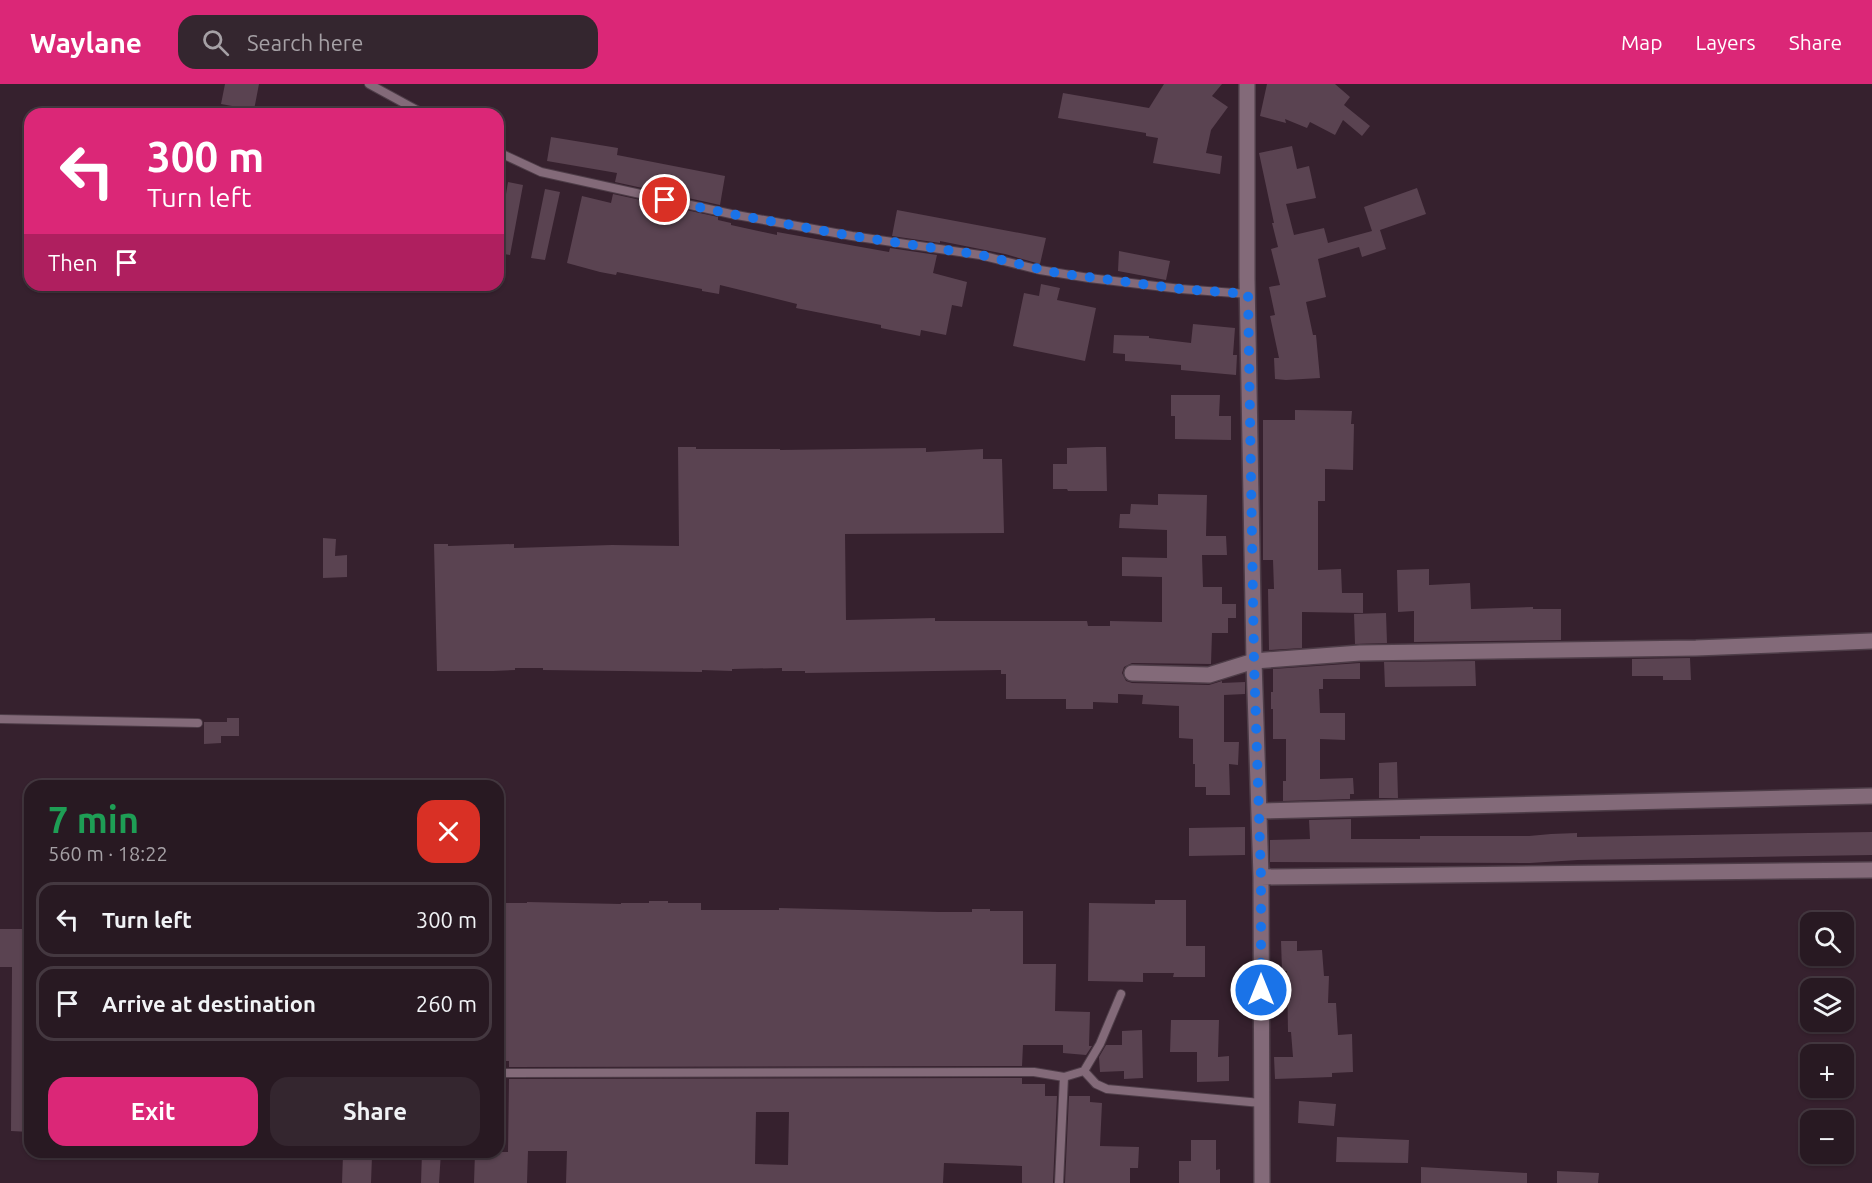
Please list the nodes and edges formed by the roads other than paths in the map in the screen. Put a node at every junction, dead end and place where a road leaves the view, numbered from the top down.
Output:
1 (369, 84) edge
2 (1247, 84) edge
3 (413, 108) edge
4 (504, 155) edge
5 (1248, 294) junction
6 (1872, 641) edge
7 (1254, 661) junction
8 (1132, 673) dead end
9 (0, 719) edge
10 (198, 723) dead end
11 (1872, 796) edge
12 (1259, 812) junction
13 (1872, 870) edge
14 (1261, 877) junction
15 (1121, 994) dead end
16 (1083, 1071) junction
17 (504, 1073) edge
18 (1064, 1077) junction
19 (1261, 1103) junction
20 (1059, 1183) edge
21 (1262, 1183) edge

1 - 3 lane
2 - 5 street
4 - 5 lane
5 - 7 street
6 - 7 street
7 - 8 street
7 - 12 street
9 - 10 lane
11 - 12 street
12 - 14 street
13 - 14 street
14 - 19 street
15 - 16 lane
16 - 18 lane
16 - 19 lane
17 - 18 lane
18 - 20 lane
19 - 21 street

